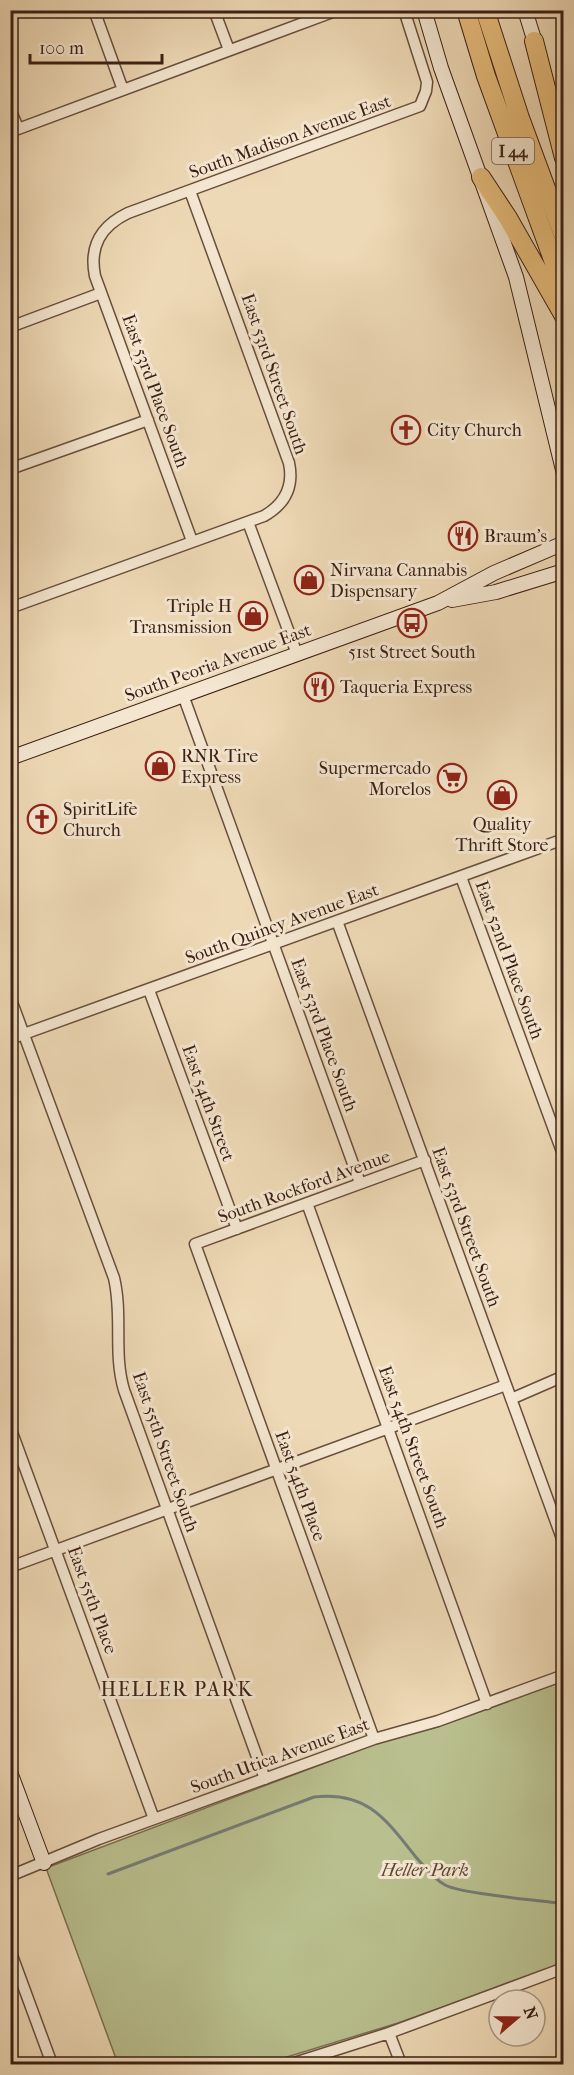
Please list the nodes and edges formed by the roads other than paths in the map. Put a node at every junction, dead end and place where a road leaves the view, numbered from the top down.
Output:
1 (94, 10) edge
2 (214, 10) edge
3 (404, 10) edge
4 (424, 10) edge
5 (466, 10) edge
6 (485, 10) edge
7 (525, 10) edge
8 (335, 11) edge
9 (534, 41) junction
10 (229, 50) junction
11 (123, 90) junction
12 (10, 109) edge
13 (564, 123) edge
14 (14, 130) edge
15 (564, 158) edge
16 (481, 177) junction
17 (190, 191) junction
18 (564, 237) edge
19 (93, 251) joint
20 (564, 290) edge
21 (101, 293) junction
22 (564, 316) edge
23 (10, 327) edge
24 (148, 420) junction
25 (10, 469) edge
26 (564, 474) edge
27 (248, 522) junction
28 (192, 540) junction
29 (564, 543) edge
30 (564, 571) edge
31 (438, 603) junction
32 (10, 608) edge
33 (297, 654) junction
34 (183, 695) junction
35 (10, 758) edge
36 (564, 839) edge
37 (461, 877) junction
38 (337, 921) junction
39 (274, 944) junction
40 (148, 990) junction
41 (10, 997) edge
42 (24, 1034) junction
43 (10, 1038) edge
44 (564, 1157) edge
45 (425, 1160) junction
46 (360, 1183) junction
47 (307, 1203) junction
48 (237, 1228) junction
49 (195, 1244) joint
50 (564, 1376) edge
51 (506, 1385) junction
52 (511, 1399) junction
53 (10, 1427) edge
54 (389, 1429) junction
55 (277, 1470) junction
56 (167, 1509) junction
57 (564, 1544) edge
58 (56, 1550) junction
59 (10, 1567) edge
60 (564, 1676) edge
61 (487, 1704) junction
62 (374, 1739) junction
63 (10, 1772) edge
64 (265, 1779) junction
65 (154, 1819) junction
66 (44, 1863) junction
67 (10, 1876) edge
68 (10, 1950) edge
69 (564, 1968) edge
70 (389, 2033) junction
71 (52, 2064) edge
72 (291, 2064) edge
73 (401, 2064) edge

1 - 11 street
2 - 10 street
3 - 17 street, South Madison Avenue East
4 - 16 main road
5 - 20 highway, I 44
6 - 18 highway, I 44
7 - 9 main road
8 - 10 street
9 - 13 main road
9 - 15 highway
10 - 11 street
11 - 14 street
12 - 14 street
16 - 22 highway
16 - 26 main road
17 - 19 street, South Madison Avenue East
17 - 27 street, East 53rd Street South
19 - 21 street, East 53rd Place South
21 - 23 street
21 - 24 street, East 53rd Place South
24 - 25 street
24 - 28 street, East 53rd Place South
27 - 28 street, East 53rd Street South
27 - 33 street
28 - 32 street, East 53rd Street South
29 - 31 main road, South Peoria Avenue East
30 - 31 main road, South Peoria Avenue East
31 - 33 main road, South Peoria Avenue East
33 - 34 main road, South Peoria Avenue East
34 - 35 main road, South Peoria Avenue East
34 - 39 street, East 53rd Place South
36 - 37 street, South Quincy Avenue East
37 - 38 street, South Quincy Avenue East
37 - 44 street, East 52nd Place South
38 - 39 street, South Quincy Avenue East
38 - 45 street, East 53rd Street South
39 - 40 street, South Quincy Avenue East
39 - 46 street, East 53rd Place South
40 - 42 street, South Quincy Avenue East
40 - 48 street, East 54th Street
41 - 42 street, East 55th Street South
42 - 43 street, South Quincy Avenue East
42 - 56 street, East 55th Street South
45 - 46 street, South Rockford Avenue
45 - 51 street, East 53rd Street South
46 - 47 street, South Rockford Avenue
47 - 48 street, South Rockford Avenue
47 - 54 street, East 54th Street South
48 - 49 street, South Rockford Avenue
49 - 55 street, East 54th Place
50 - 52 street
51 - 52 street, East 53rd Street South
51 - 54 street
52 - 57 street, East 53rd Street South
53 - 58 street, East 55th Place
54 - 55 street
54 - 61 street, East 54th Street South
55 - 56 street
55 - 62 street, East 54th Place
56 - 58 street
56 - 64 street, East 55th Street South
58 - 59 street
58 - 65 street, East 55th Place
60 - 61 street, South Utica Avenue East
61 - 62 street, South Utica Avenue East
62 - 64 street, South Utica Avenue East
63 - 66 main road
64 - 65 street, South Utica Avenue East
65 - 66 street, South Utica Avenue East
66 - 67 street, South Utica Avenue East
68 - 71 street
69 - 70 street
70 - 72 street
70 - 73 street

